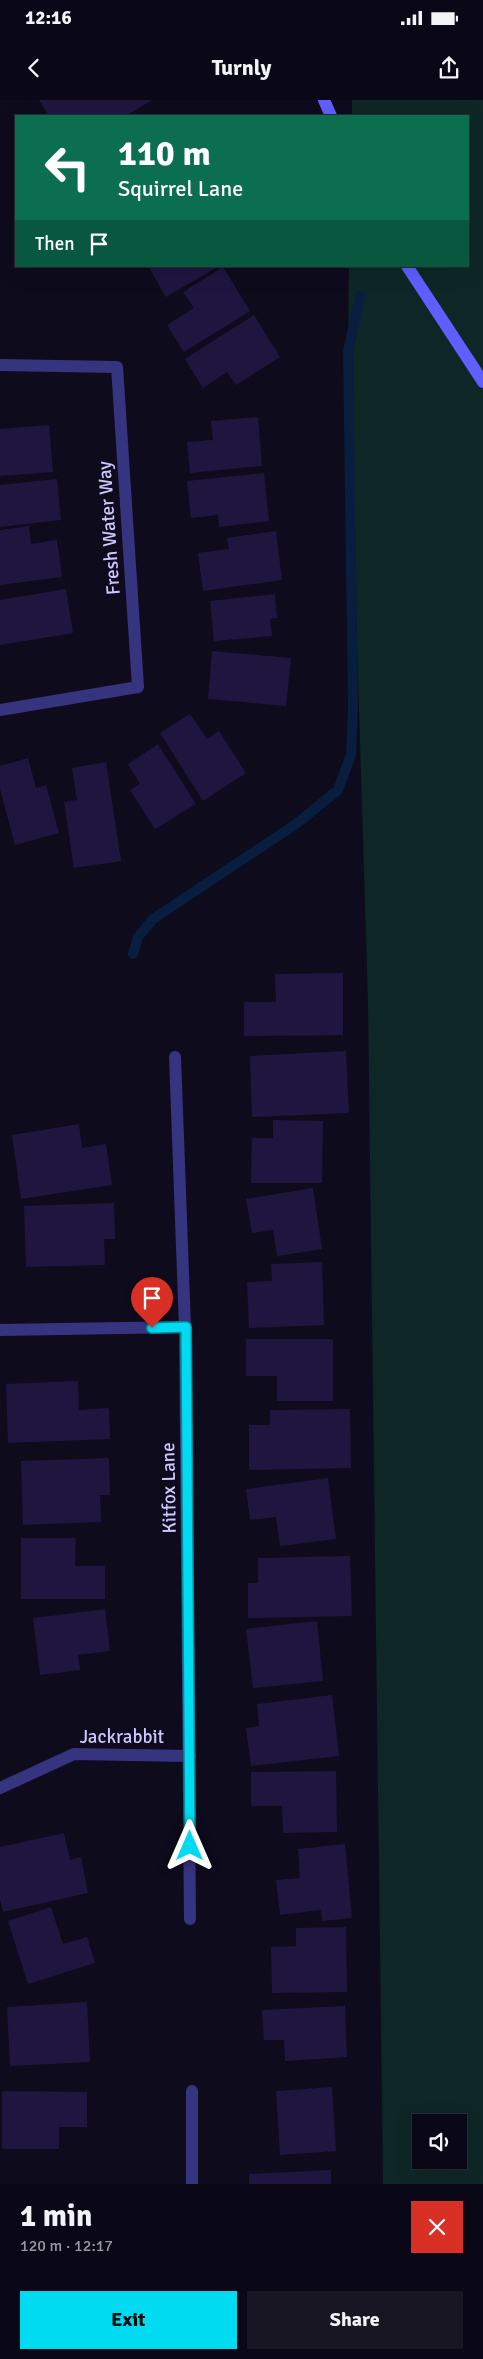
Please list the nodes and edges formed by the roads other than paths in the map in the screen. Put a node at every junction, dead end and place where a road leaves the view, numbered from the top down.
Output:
1 (324, 100) edge
2 (331, 115) edge
3 (408, 267) edge
4 (0, 365) edge
5 (483, 382) edge
6 (0, 710) edge
7 (175, 1057) dead end
8 (186, 1327) junction
9 (0, 1330) edge
10 (190, 1756) junction
11 (0, 1788) edge
12 (190, 1919) dead end
13 (192, 2091) dead end
14 (192, 2184) edge

1 - 2 main road
3 - 5 main road
4 - 6 street, Fresh Water Way
7 - 8 street, Kitfox Lane
8 - 9 street
8 - 10 street, Kitfox Lane
10 - 11 street, Jackrabbit
10 - 12 street, Kitfox Lane
13 - 14 street

